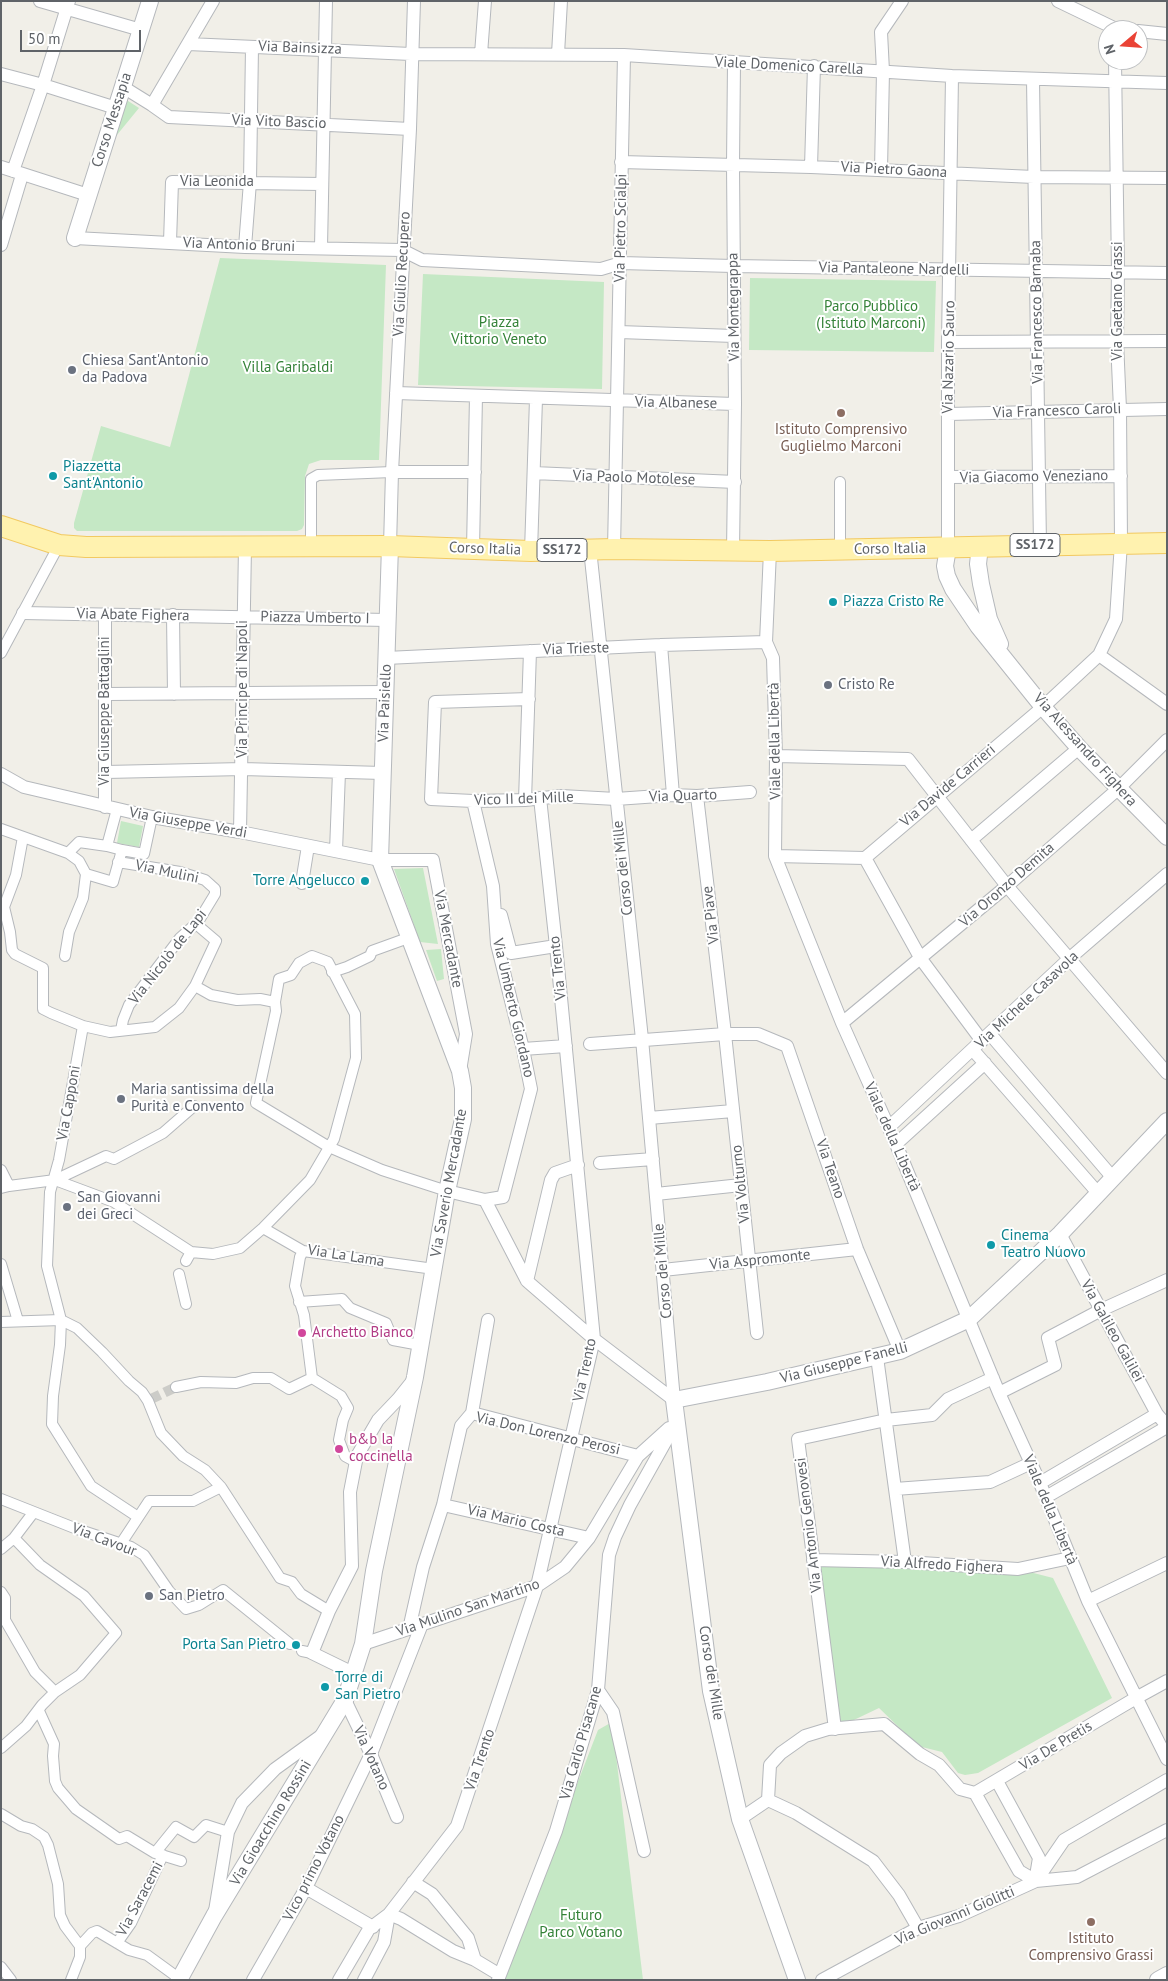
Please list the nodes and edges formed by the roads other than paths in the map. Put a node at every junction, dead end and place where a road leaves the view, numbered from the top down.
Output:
1 (40, 1) edge
2 (150, 1) edge
3 (213, 1) edge
4 (326, 1) edge
5 (414, 1) edge
6 (486, 1) edge
7 (561, 1) edge
8 (902, 1) edge
9 (1058, 1) edge
10 (68, 5) edge
11 (1098, 21) edge
12 (141, 30) junction
13 (1148, 32) edge
14 (1167, 34) edge
15 (188, 44) junction
16 (252, 46) junction
17 (324, 48) junction
18 (411, 54) junction
19 (482, 54) junction
20 (558, 54) junction
21 (624, 55) junction
22 (734, 63) junction
23 (814, 66) junction
24 (1115, 70) edge
25 (883, 71) junction
26 (1, 74) edge
27 (952, 76) junction
28 (1033, 80) junction
29 (1116, 81) junction
30 (1167, 83) edge
31 (43, 85) junction
32 (123, 87) junction
33 (152, 104) junction
34 (116, 108) junction
35 (250, 122) junction
36 (322, 124) junction
37 (410, 129) junction
38 (621, 162) junction
39 (733, 166) junction
40 (811, 167) junction
41 (881, 170) junction
42 (12, 171) edge
43 (950, 173) junction
44 (1034, 177) junction
45 (1117, 178) junction
46 (1167, 178) edge
47 (250, 182) junction
48 (322, 184) junction
49 (88, 195) junction
50 (75, 238) joint
51 (170, 242) junction
52 (1, 245) edge
53 (245, 247) junction
54 (321, 248) junction
55 (402, 250) junction
56 (621, 263) junction
57 (733, 266) junction
58 (950, 270) junction
59 (1036, 271) junction
60 (1118, 271) junction
61 (1167, 273) edge
62 (619, 332) junction
63 (734, 336) junction
64 (1037, 341) junction
65 (1117, 341) junction
66 (1167, 341) edge
67 (948, 342) junction
68 (396, 393) junction
69 (476, 396) junction
70 (536, 399) junction
71 (616, 401) junction
72 (735, 404) junction
73 (1120, 409) junction
74 (1167, 410) edge
75 (1038, 412) junction
76 (948, 414) junction
77 (392, 472) junction
78 (475, 472) junction
79 (534, 473) junction
80 (1039, 476) junction
81 (1121, 476) junction
82 (948, 477) junction
83 (615, 478) junction
84 (735, 482) junction
85 (840, 482) dead end
86 (1, 526) edge
87 (1122, 543) junction
88 (1167, 543) edge
89 (1040, 544) junction
90 (59, 545) junction
91 (390, 546) junction
92 (980, 546) junction
93 (245, 547) junction
94 (311, 547) junction
95 (948, 548) junction
96 (473, 549) junction
97 (590, 549) junction
98 (614, 549) junction
99 (840, 550) junction
100 (531, 551) junction
101 (733, 551) junction
102 (770, 551) junction
103 (23, 613) junction
104 (105, 615) junction
105 (173, 615) junction
106 (244, 616) junction
107 (387, 620) junction
108 (766, 642) junction
109 (662, 645) junction
110 (600, 648) junction
111 (530, 650) junction
112 (1, 653) edge
113 (1099, 655) junction
114 (386, 658) junction
115 (1006, 660) junction
116 (385, 692) junction
117 (244, 693) junction
118 (106, 694) junction
119 (174, 694) junction
120 (529, 699) junction
121 (1167, 704) edge
122 (1043, 707) junction
123 (1167, 740) edge
124 (1079, 748) junction
125 (776, 756) junction
126 (243, 769) junction
127 (106, 772) junction
128 (339, 772) junction
129 (382, 773) junction
130 (1, 774) edge
131 (1118, 789) junction
132 (750, 792) dead end
133 (673, 795) junction
134 (698, 796) junction
135 (936, 796) junction
136 (540, 798) junction
137 (616, 799) junction
138 (526, 800) junction
139 (473, 801) junction
140 (111, 808) junction
141 (152, 817) junction
142 (1, 830) edge
143 (240, 832) junction
144 (1166, 835) edge
145 (22, 837) junction
146 (971, 840) junction
147 (107, 846) junction
148 (308, 846) junction
149 (122, 850) junction
150 (336, 852) junction
151 (68, 853) junction
152 (775, 856) junction
153 (865, 858) junction
154 (380, 860) junction
155 (118, 862) junction
156 (86, 874) junction
157 (1167, 874) edge
158 (302, 883) dead end
159 (213, 886) joint
160 (493, 886) junction
161 (1007, 886) junction
162 (3, 907) edge
163 (196, 924) junction
164 (408, 938) junction
165 (556, 946) junction
166 (65, 956) dead end
167 (1070, 958) junction
168 (921, 959) junction
169 (332, 972) junction
170 (196, 986) junction
171 (275, 1002) junction
172 (842, 1023) junction
173 (83, 1026) junction
174 (121, 1030) junction
175 (725, 1034) junction
176 (642, 1039) junction
177 (982, 1042) junction
178 (590, 1044) dead end
179 (566, 1046) junction
180 (523, 1049) junction
181 (984, 1063) junction
182 (460, 1071) junction
183 (1167, 1073) edge
184 (194, 1106) dead end
185 (733, 1111) junction
186 (649, 1118) junction
187 (1167, 1121) edge
188 (889, 1127) junction
189 (896, 1144) junction
190 (329, 1147) junction
191 (653, 1159) junction
192 (600, 1163) dead end
193 (578, 1166) junction
194 (1, 1170) edge
195 (1113, 1178) junction
196 (55, 1180) junction
197 (740, 1185) junction
198 (5, 1187) edge
199 (447, 1191) junction
200 (1098, 1193) junction
201 (656, 1194) junction
202 (485, 1200) junction
203 (264, 1228) junction
204 (1060, 1234) junction
205 (857, 1249) junction
206 (303, 1250) junction
207 (748, 1261) junction
208 (2, 1270) edge
209 (434, 1270) junction
210 (663, 1270) junction
211 (179, 1274) dead end
212 (1167, 1280) edge
213 (527, 1281) junction
214 (299, 1302) junction
215 (186, 1304) dead end
216 (1101, 1310) junction
217 (969, 1319) junction
218 (61, 1320) junction
219 (488, 1320) dead end
220 (18, 1321) junction
221 (1, 1322) edge
222 (757, 1333) dead end
223 (594, 1339) junction
224 (420, 1345) junction
225 (900, 1352) junction
226 (877, 1357) junction
227 (415, 1377) junction
228 (312, 1378) junction
229 (993, 1378) junction
230 (176, 1387) tunnel mouth
231 (999, 1393) junction
232 (674, 1400) junction
233 (472, 1413) junction
234 (1157, 1414) junction
235 (886, 1420) junction
236 (677, 1421) junction
237 (1167, 1427) edge
238 (570, 1439) junction
239 (638, 1456) junction
240 (356, 1462) junction
241 (1031, 1463) junction
242 (1040, 1483) junction
243 (221, 1487) junction
244 (895, 1490) junction
245 (1046, 1498) junction
246 (1, 1499) edge
247 (443, 1505) junction
248 (34, 1513) junction
249 (385, 1515) joint
250 (138, 1517) junction
251 (550, 1528) junction
252 (14, 1538) junction
253 (588, 1538) junction
254 (120, 1545) junction
255 (1, 1549) edge
256 (1070, 1558) junction
257 (813, 1560) junction
258 (905, 1562) junction
259 (1167, 1563) edge
260 (352, 1566) junction
261 (374, 1571) junction
262 (537, 1586) junction
263 (1, 1592) edge
264 (1088, 1601) junction
265 (329, 1611) junction
266 (422, 1624) junction
267 (409, 1629) junction
268 (290, 1644) dead end
269 (363, 1644) junction
270 (353, 1673) junction
271 (1167, 1682) edge
272 (598, 1690) junction
273 (54, 1692) junction
274 (1136, 1698) junction
275 (345, 1700) junction
276 (39, 1711) junction
277 (835, 1728) junction
278 (328, 1731) junction
279 (1, 1748) edge
280 (371, 1754) junction
281 (1167, 1759) edge
282 (1167, 1780) edge
283 (997, 1781) junction
284 (975, 1794) junction
285 (768, 1800) junction
286 (1, 1814) edge
287 (396, 1817) dead end
288 (740, 1819) junction
289 (1167, 1830) edge
290 (228, 1832) junction
291 (644, 1851) dead end
292 (159, 1854) junction
293 (181, 1861) dead end
294 (1036, 1881) junction
295 (413, 1882) junction
296 (306, 1888) junction
297 (389, 1914) junction
298 (214, 1916) junction
299 (371, 1928) junction
300 (918, 1928) junction
301 (117, 1943) junction
302 (80, 1946) junction
303 (475, 1960) junction
304 (1, 1967) edge
305 (1167, 1975) edge
306 (499, 1977) edge
307 (1, 1979) edge
308 (180, 1979) edge
309 (11, 1980) edge
310 (72, 1980) edge
311 (253, 1980) edge
312 (339, 1980) edge
313 (364, 1980) edge
314 (797, 1980) edge
315 (822, 1980) edge
316 (1158, 1980) edge

1 - 10 street
2 - 12 street, Corso Messapia
3 - 15 street
4 - 17 street
5 - 18 street, Via Giulio Recupero
6 - 19 street
7 - 20 street
8 - 25 street
9 - 11 street
10 - 12 street
10 - 31 street
12 - 32 street, Corso Messapia
13 - 14 street
15 - 16 street, Via Bainsizza
15 - 33 street
16 - 17 street, Via Bainsizza
16 - 35 street
17 - 18 street, Via Bainsizza
17 - 36 street
18 - 19 street, Viale Domenico Carella
18 - 37 street, Via Giulio Recupero
19 - 20 street, Viale Domenico Carella
20 - 21 street, Viale Domenico Carella
21 - 22 street, Viale Domenico Carella
21 - 38 street, Via Pietro Scialpi
22 - 23 street, Viale Domenico Carella
22 - 39 street, Via Montegrappa
23 - 25 street, Viale Domenico Carella
23 - 40 street
24 - 29 street, Via Gaetano Grassi
25 - 27 street, Viale Domenico Carella
25 - 41 street
26 - 31 street
27 - 28 street, Viale Domenico Carella
27 - 43 street, Via Nazario Sauro
28 - 29 street, Viale Domenico Carella
28 - 44 street, Via Francesco Barnaba
29 - 30 street, Viale Domenico Carella
29 - 45 street, Via Gaetano Grassi
31 - 34 street
31 - 42 street
32 - 33 street, Via Vito Bascio
32 - 34 street, Corso Messapia
33 - 35 street, Via Vito Bascio
34 - 49 street, Corso Messapia
35 - 36 street, Via Vito Bascio
35 - 47 street
36 - 37 street, Via Vito Bascio
36 - 48 street
37 - 55 street, Via Giulio Recupero
38 - 39 street, Via Pietro Gaona
38 - 56 street, Via Pietro Scialpi
39 - 40 street, Via Pietro Gaona
39 - 57 street, Via Montegrappa
40 - 41 street, Via Pietro Gaona
41 - 43 street, Via Pietro Gaona
42 - 49 street
42 - 52 street
43 - 44 street, Via Pietro Gaona
43 - 58 street, Via Nazario Sauro
44 - 45 street, Via Pietro Gaona
44 - 59 street, Via Francesco Barnaba
45 - 46 street, Via Pietro Gaona
45 - 60 street, Via Gaetano Grassi
47 - 48 street, Via Leonida
47 - 51 street, Via Leonida
47 - 53 street
48 - 54 street
49 - 50 street, Corso Messapia
50 - 51 street, Via Antonio Bruni
51 - 53 street, Via Antonio Bruni
53 - 54 street, Via Antonio Bruni
54 - 55 street, Via Antonio Bruni
55 - 56 street
55 - 68 street, Via Giulio Recupero
56 - 57 street, Via Pantaleone Nardelli
56 - 62 street, Via Pietro Scialpi
57 - 58 street, Via Pantaleone Nardelli
57 - 63 street, Via Montegrappa
58 - 59 street, Via Pantaleone Nardelli
58 - 67 street, Via Nazario Sauro
59 - 60 street, Via Pantaleone Nardelli
59 - 64 street, Via Francesco Barnaba
60 - 61 street, Via Pantaleone Nardelli
60 - 65 street, Via Gaetano Grassi
62 - 63 street
62 - 71 street, Via Pietro Scialpi
63 - 72 street, Via Montegrappa
64 - 65 street
64 - 67 street
64 - 75 street, Via Francesco Barnaba
65 - 66 street
65 - 73 street, Via Gaetano Grassi
67 - 76 street, Via Nazario Sauro
68 - 69 street
68 - 77 street, Via Giulio Recupero
69 - 70 street
69 - 78 street
70 - 71 street
70 - 79 street
71 - 72 street, Via Albanese
71 - 83 street, Via Pietro Scialpi
72 - 84 street, Via Montegrappa
73 - 74 street, Via Francesco Caroli
73 - 75 street, Via Francesco Caroli
73 - 81 street, Via Gaetano Grassi
75 - 76 street, Via Francesco Caroli
75 - 80 street, Via Francesco Barnaba
76 - 82 street, Via Nazario Sauro
77 - 78 street
77 - 91 street, Via Giulio Recupero
77 - 94 street
78 - 96 street
79 - 83 street, Via Paolo Motolese
79 - 100 street
80 - 81 street, Via Giacomo Veneziano
80 - 82 street, Via Giacomo Veneziano
80 - 89 street, Via Francesco Barnaba
81 - 87 street, Via Gaetano Grassi
82 - 95 street, Via Nazario Sauro
83 - 84 street, Via Paolo Motolese
83 - 98 street, Via Pietro Scialpi
84 - 101 street, Via Montegrappa
85 - 99 street
86 - 90 main road, Corso Italia
87 - 88 main road, SS172
87 - 89 main road, Corso Italia / SS172
87 - 113 street, Via Gaetano Grassi
89 - 92 main road, Corso Italia / SS172
90 - 93 main road, Corso Italia
90 - 103 street
91 - 94 main road, Corso Italia
91 - 96 main road, Corso Italia / SS172
91 - 107 street, Via Paisiello
92 - 95 main road, Corso Italia / SS172
92 - 115 street, Via Alessandro Fighera
93 - 94 main road, Corso Italia
93 - 106 street, Via Principe di Napoli
95 - 99 main road, Corso Italia / SS172
95 - 115 street, Via Alessandro Fighera
96 - 100 main road, Corso Italia / SS172
97 - 98 main road, Corso Italia / SS172
97 - 100 main road, Corso Italia / SS172
97 - 110 street, Corso dei Mille
98 - 101 main road, Corso Italia / SS172
99 - 102 main road, Corso Italia / SS172
101 - 102 main road, Corso Italia / SS172
102 - 108 street, Viale della Libertà
103 - 104 street, Via Abate Fighera
103 - 112 street
104 - 105 street, Via Abate Fighera
104 - 118 street, Via Giuseppe Battaglini
105 - 106 street, Via Abate Fighera
105 - 119 street
106 - 107 street, Piazza Umberto I
106 - 117 street, Via Principe di Napoli
107 - 114 street, Via Paisiello
108 - 109 street, Via Trieste
108 - 125 street, Viale della Libertà
109 - 110 street, Via Trieste
109 - 133 street
110 - 111 street, Via Trieste
110 - 137 street, Corso dei Mille
111 - 114 street, Via Trieste
111 - 120 street
113 - 121 street
113 - 122 street, Via Davide Carrieri
114 - 116 street, Via Paisiello
115 - 122 street, Via Alessandro Fighera
116 - 117 street
116 - 129 street, Via Paisiello
117 - 119 street
117 - 126 street, Via Principe di Napoli
118 - 119 street
118 - 127 street, Via Giuseppe Battaglini
120 - 138 street
120 - 139 street, Vico II dei Mille
122 - 124 street, Via Alessandro Fighera
122 - 135 street, Via Davide Carrieri
123 - 131 street, Via Oronzo Demita
124 - 131 street, Via Alessandro Fighera
124 - 146 street
125 - 135 street
125 - 152 street, Viale della Libertà
126 - 127 street
126 - 128 street
126 - 143 street, Via Principe di Napoli
127 - 140 street, Via Giuseppe Battaglini
128 - 129 street
128 - 150 street
129 - 154 street, Via Paisiello
130 - 140 street, Via Giuseppe Verdi
131 - 144 street, Via Alessandro Fighera
131 - 161 street, Via Oronzo Demita
132 - 134 street, Via Quarto
133 - 134 street, Via Quarto
133 - 137 street, Via Quarto
134 - 175 street, Via Piave
135 - 146 street
135 - 153 street, Via Davide Carrieri
136 - 137 street, Vico II dei Mille
136 - 138 street, Vico II dei Mille
136 - 165 street, Via Trento
137 - 176 street, Corso dei Mille
138 - 139 street, Vico II dei Mille
139 - 160 street, Via Umberto Giordano
140 - 141 street, Via Giuseppe Verdi
140 - 147 street
141 - 143 street, Via Giuseppe Verdi
141 - 149 street
142 - 145 street
143 - 148 street, Via Giuseppe Verdi
145 - 151 street
145 - 162 street
146 - 161 street
147 - 149 street
147 - 151 street
148 - 150 street, Via Giuseppe Verdi
148 - 158 street
149 - 155 street
150 - 154 street, Via Giuseppe Verdi
151 - 156 street
152 - 153 street
152 - 172 street, Viale della Libertà
153 - 168 street
154 - 164 street, Via Saverio Mercadante
154 - 182 street, Via Mercadante
155 - 156 street
155 - 159 street, Via Mulini
156 - 166 street
157 - 167 street, Via Michele Casavola
159 - 163 street, Via Nicolò de Lapi
160 - 165 street
160 - 180 street, Via Umberto Giordano
161 - 167 street
161 - 168 street, Via Oronzo Demita
162 - 173 street
163 - 170 street
163 - 174 street, Via Nicolò de Lapi
164 - 169 street
164 - 182 street, Via Saverio Mercadante
165 - 179 street, Via Trento
167 - 177 street, Via Michele Casavola
167 - 183 street
168 - 172 street, Via Oronzo Demita
168 - 177 street
169 - 171 street
169 - 190 street
170 - 171 street
170 - 174 street
171 - 190 street
172 - 188 street, Viale della Libertà
173 - 174 street
173 - 196 street, Via Capponi
175 - 176 street, Via Teano
175 - 185 street, Via Volturno
175 - 205 street, Via Teano
176 - 178 street, Via Teano
176 - 186 street, Corso dei Mille
177 - 181 street
177 - 188 street, Via Michele Casavola
177 - 195 street
179 - 180 street
179 - 193 street, Via Trento
180 - 202 street, Via Umberto Giordano
181 - 189 street, Via Michele Casavola
181 - 200 street
182 - 199 street, Via Saverio Mercadante
184 - 196 street
185 - 186 street
185 - 197 street, Via Volturno
186 - 191 street, Corso dei Mille
187 - 195 street, Via Giuseppe Fanelli
188 - 189 street, Viale della Libertà
189 - 217 street, Viale della Libertà
190 - 199 street
190 - 203 street
191 - 192 street
191 - 201 street, Corso dei Mille
193 - 213 street
193 - 223 street, Via Trento
194 - 198 street
195 - 200 street, Via Giuseppe Fanelli
196 - 198 street
196 - 203 street
196 - 218 street, Via Capponi
197 - 201 street
197 - 207 street, Via Volturno
199 - 202 street
199 - 209 street, Via Saverio Mercadante
200 - 204 street, Via Giuseppe Fanelli
201 - 210 street, Corso dei Mille
202 - 213 street
203 - 206 street, Via La Lama
204 - 216 street, Via Galileo Galilei
204 - 217 street, Via Giuseppe Fanelli
205 - 207 street, Via Aspromonte
205 - 225 street, Via Teano
206 - 209 street, Via La Lama
206 - 214 street
207 - 210 street, Via Aspromonte
207 - 222 street, Via Volturno
208 - 220 street
209 - 224 street, Via Saverio Mercadante
210 - 232 street, Corso dei Mille
211 - 215 street
212 - 216 street
213 - 223 street
214 - 224 street
214 - 228 street
216 - 231 street
216 - 234 street, Via Galileo Galilei
217 - 225 street, Via Giuseppe Fanelli
217 - 229 street, Viale della Libertà
218 - 220 street
218 - 243 street
218 - 250 street, Via Capponi
219 - 233 street
220 - 221 street
223 - 232 street
223 - 238 street, Via Trento
224 - 227 street, Via Saverio Mercadante
225 - 226 street, Via Giuseppe Fanelli
226 - 232 street, Via Giuseppe Fanelli
226 - 235 street
227 - 240 street
227 - 249 street, Via Saverio Mercadante
228 - 230 street
228 - 240 street
229 - 231 street, Viale della Libertà
229 - 235 street, Via Antonio Genovesi
231 - 241 street, Viale della Libertà
232 - 236 street, Corso dei Mille
233 - 238 street, Via Don Lorenzo Perosi
233 - 247 street, Via Don Lorenzo Perosi
234 - 237 street, Via Galileo Galilei
234 - 242 street
235 - 244 street
235 - 257 street, Via Antonio Genovesi
236 - 239 street, Via Mulino San Martino
236 - 272 street, Via Carlo Pisacane
236 - 288 street, Corso dei Mille
237 - 245 street
238 - 239 street, Via Don Lorenzo Perosi
238 - 251 street, Via Trento
239 - 253 street, Via Mulino San Martino
240 - 260 street
241 - 242 street, Viale della Libertà
241 - 244 street
242 - 245 street, Viale della Libertà
243 - 250 street
243 - 265 street
244 - 258 street
245 - 256 street, Viale della Libertà
246 - 248 street, Via Cavour
247 - 251 street, Via Mario Costa
247 - 267 street
248 - 252 street
248 - 254 street, Via Cavour
249 - 261 street, Via Gioacchino Rossini
250 - 254 street
251 - 253 street, Via Mario Costa
251 - 262 street, Via Trento
252 - 255 street
252 - 273 street
253 - 262 street, Via Mulino San Martino
254 - 268 street, Via Cavour
256 - 258 street, Via Alfredo Fighera
256 - 264 street, Viale della Libertà
257 - 258 street, Via Alfredo Fighera
257 - 277 street, Via Antonio Genovesi
259 - 264 street
260 - 261 street
260 - 265 street
261 - 269 street, Via Gioacchino Rossini
262 - 266 street, Via Mulino San Martino
262 - 295 street, Via Trento
263 - 273 street
264 - 274 street, Viale della Libertà
265 - 270 street
266 - 267 street, Via Mulino San Martino
266 - 280 street, Vico primo Votano
267 - 269 street, Via Mulino San Martino
269 - 270 street, Via Gioacchino Rossini
270 - 275 street, Via Gioacchino Rossini
271 - 274 street, Via De Pretis
272 - 291 street
272 - 306 street, Via Carlo Pisacane
273 - 276 street
274 - 281 street
274 - 283 street, Via De Pretis
275 - 278 street, Via Gioacchino Rossini
275 - 280 street, Via Votano
276 - 279 street
276 - 292 street
277 - 284 street
277 - 285 street
278 - 290 street, Via Gioacchino Rossini
278 - 298 street, Via Gioacchino Rossini
280 - 287 street, Via Votano
280 - 296 street, Vico primo Votano
282 - 294 street
283 - 284 street, Via De Pretis
283 - 294 street
284 - 294 street
285 - 288 street
285 - 300 street
286 - 302 street
288 - 314 street, Corso dei Mille
289 - 294 street, Via Giovanni Giolitti
290 - 292 street, Via Saracemi
290 - 298 street, Via Gioacchino Rossini
292 - 293 street
292 - 301 street, Via Saracemi
294 - 300 street, Via Giovanni Giolitti
295 - 297 street, Via Trento
295 - 303 street
296 - 299 street
296 - 311 street, Vico primo Votano
297 - 299 street
297 - 303 street
297 - 313 street
298 - 308 street, Via Gioacchino Rossini
299 - 312 street
300 - 315 street, Via Giovanni Giolitti
301 - 302 street
301 - 308 street
302 - 310 street
303 - 306 street
304 - 309 street
305 - 316 street
307 - 309 street

